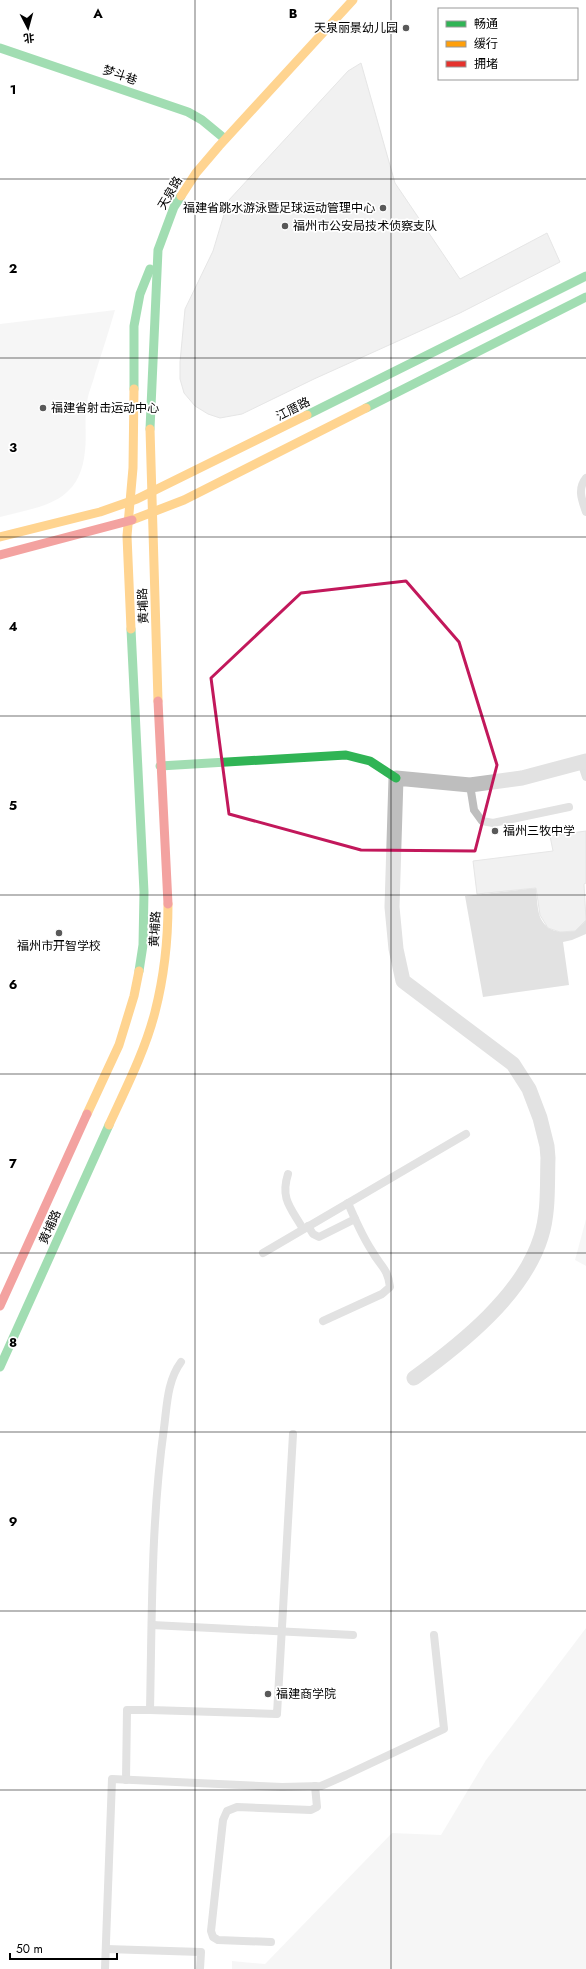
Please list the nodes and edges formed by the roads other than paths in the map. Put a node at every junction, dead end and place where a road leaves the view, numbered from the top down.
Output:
1 (353, 0) edge
2 (0, 48) edge
3 (225, 139) junction
4 (158, 250) junction
5 (586, 276) edge
6 (586, 298) edge
7 (150, 458) joint
8 (586, 478) edge
9 (151, 492) junction
10 (129, 502) junction
11 (586, 512) edge
12 (152, 514) junction
13 (128, 522) junction
14 (0, 537) edge
15 (0, 555) edge
16 (584, 762) edge
17 (160, 766) junction
18 (586, 777) edge
19 (396, 778) junction
20 (470, 785) junction
21 (568, 807) dead end
22 (466, 1134) dead end
23 (288, 1174) dead end
24 (348, 1203) junction
25 (356, 1219) junction
26 (306, 1228) junction
27 (263, 1253) dead end
28 (0, 1306) edge
29 (323, 1321) dead end
30 (181, 1362) dead end
31 (0, 1366) edge
32 (414, 1378) dead end
33 (293, 1434) dead end
34 (152, 1625) junction
35 (282, 1631) junction
36 (353, 1635) dead end
37 (434, 1635) dead end
38 (150, 1710) junction
39 (126, 1780) junction
40 (315, 1786) junction
41 (271, 1942) dead end
42 (106, 1949) junction
43 (105, 1969) edge
44 (200, 1969) edge

1 - 3 main road, 天泉路
2 - 3 main road, 梦斗巷
3 - 4 main road, 天泉路
4 - 7 main road, 天泉路
4 - 10 main road, 黄埔路
5 - 9 main road, 江厝路
6 - 12 main road
7 - 9 main road, 黄埔路
8 - 11 lane
9 - 10 main road, 江厝路
9 - 12 main road, 黄埔路
10 - 13 main road, 黄埔路
10 - 14 main road, 江厝路
12 - 13 main road
12 - 17 main road, 黄埔路
13 - 15 main road
13 - 28 main road, 黄埔路
16 - 18 lane
16 - 20 street
17 - 19 main road
17 - 31 main road, 黄埔路
19 - 20 street
19 - 32 street
20 - 21 lane
22 - 24 lane
23 - 26 lane
24 - 25 lane
24 - 26 lane
25 - 26 lane
25 - 29 lane
26 - 27 lane
30 - 34 lane
33 - 35 lane
34 - 35 lane
34 - 38 lane
35 - 36 lane
35 - 38 lane
37 - 40 lane
38 - 39 lane
39 - 40 lane
39 - 42 lane
40 - 41 lane
42 - 43 lane
42 - 44 lane

